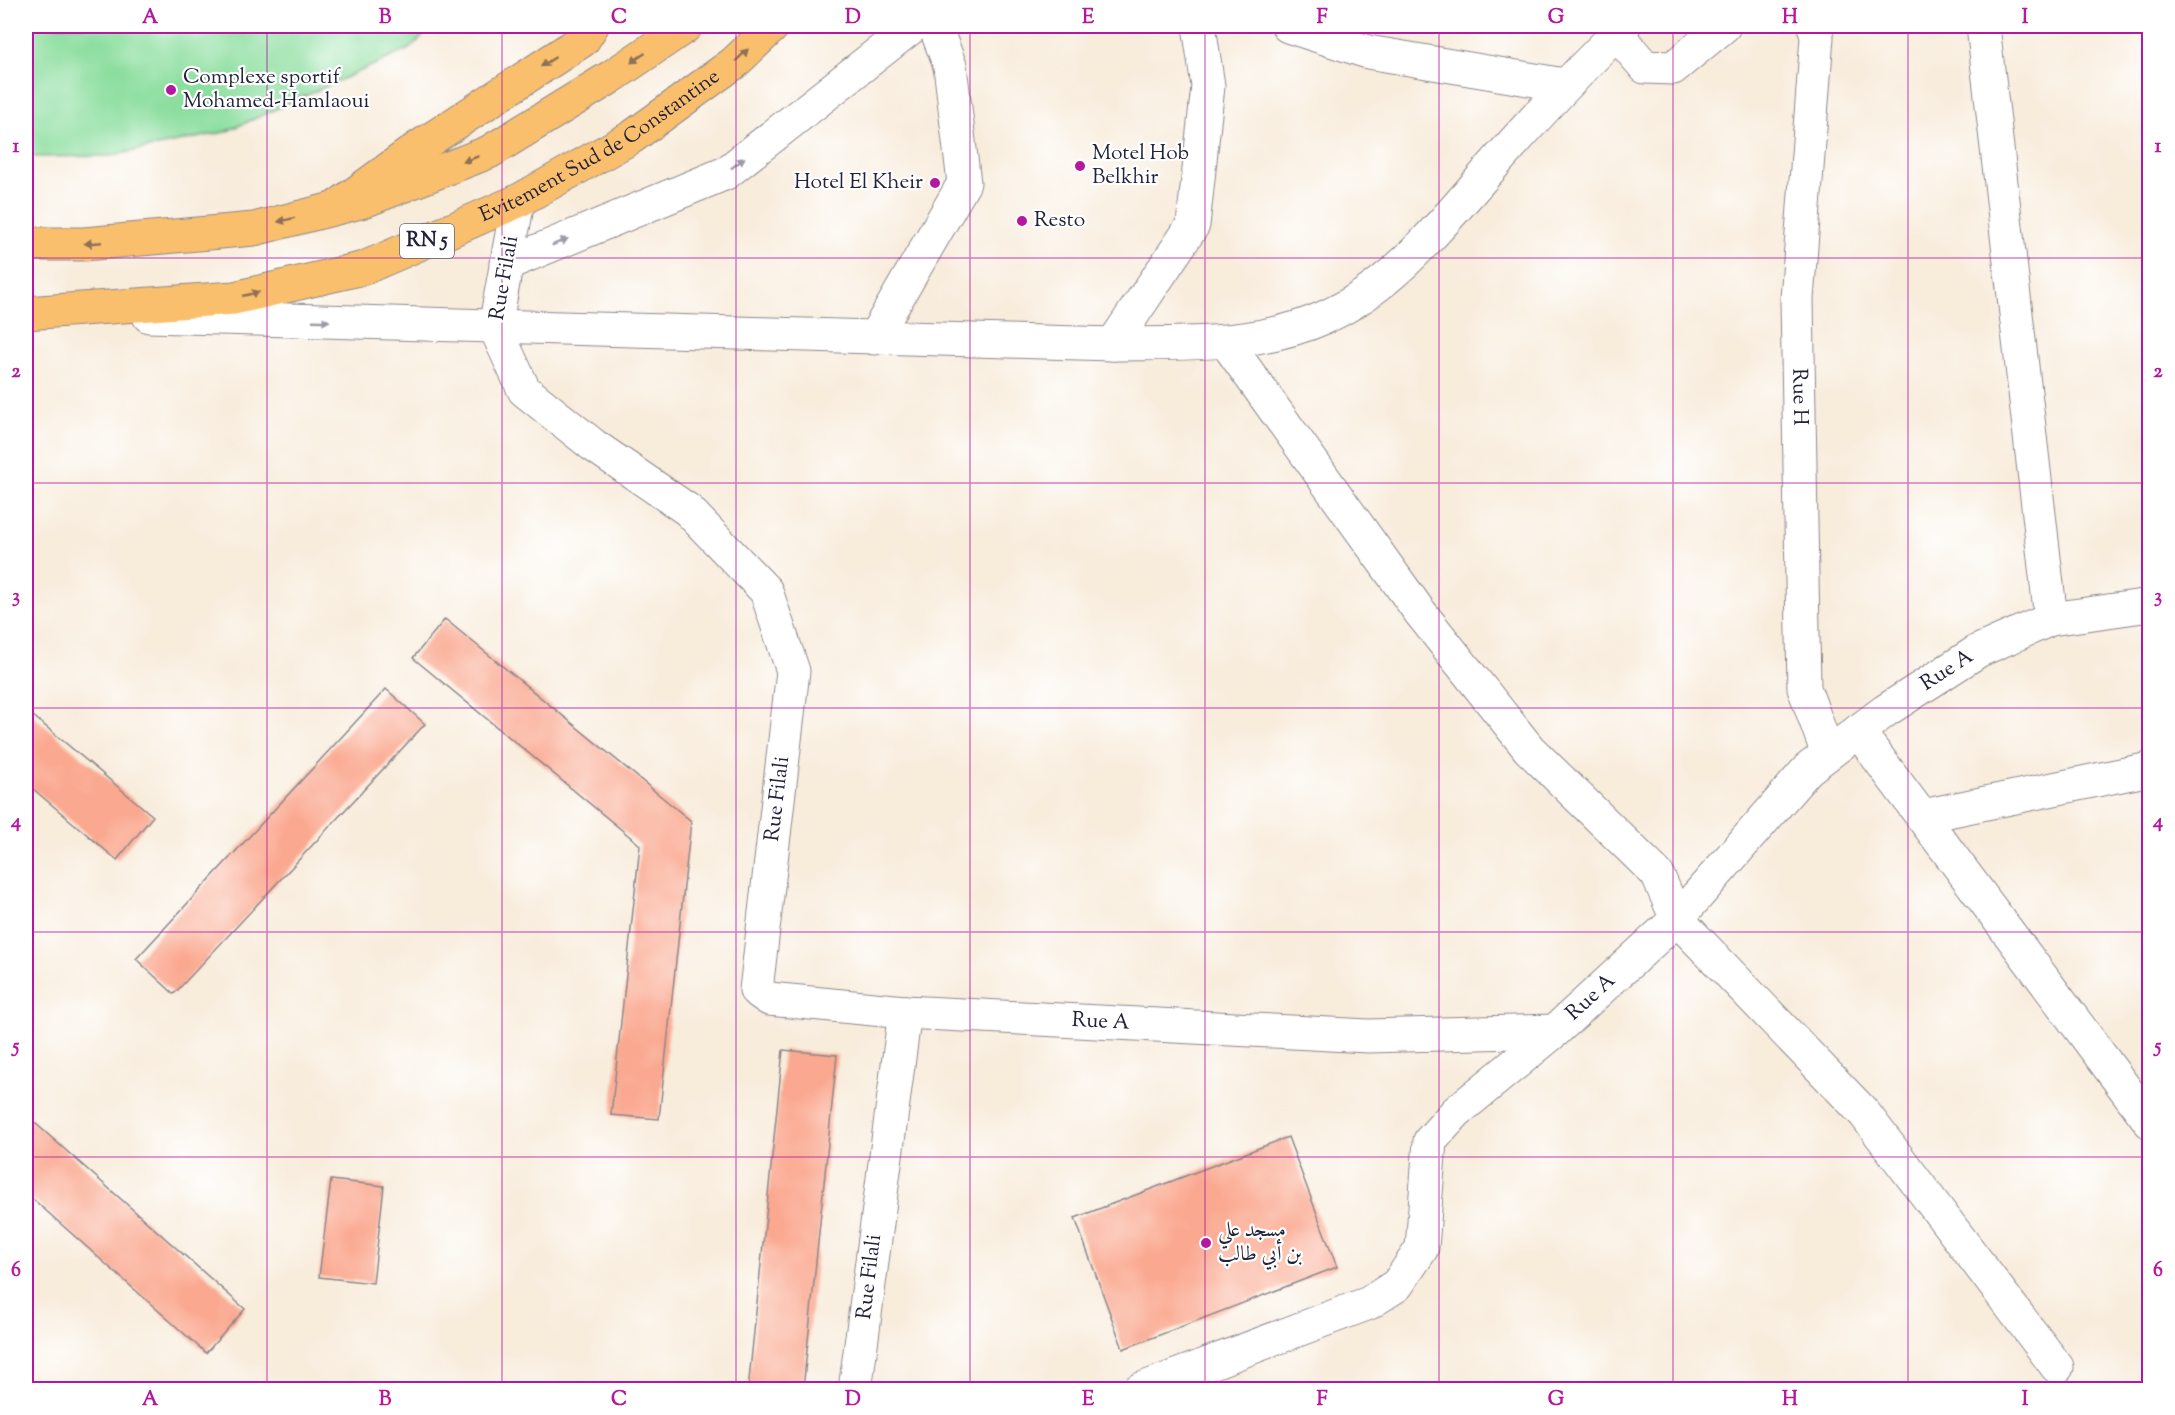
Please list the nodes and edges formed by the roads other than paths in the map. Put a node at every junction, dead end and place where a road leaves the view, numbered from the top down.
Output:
1 (592, 26) edge
2 (686, 26) edge
3 (773, 26) edge
4 (913, 26) edge
5 (935, 26) edge
6 (1199, 26) edge
7 (1288, 26) edge
8 (1724, 26) edge
9 (1983, 26) edge
10 (1620, 29) edge
11 (1816, 31) edge
12 (1564, 85) junction
13 (518, 201) junction
14 (335, 208) junction
15 (26, 244) edge
16 (506, 264) junction
17 (29, 313) edge
18 (495, 327) junction
19 (874, 338) junction
20 (1226, 342) junction
21 (1113, 344) junction
22 (2150, 605) edge
23 (2051, 619) junction
24 (1858, 731) junction
25 (1828, 754) junction
26 (2150, 769) edge
27 (1923, 816) junction
28 (1677, 920) junction
29 (905, 1012) junction
30 (1555, 1031) junction
31 (2137, 1084) edge
32 (2150, 1122) edge
33 (2057, 1367) dead end
34 (855, 1389) edge
35 (1139, 1389) edge

1 -> 14 main road
2 -> 14 main road
13 -> 3 main road, Evitement Sud de Constantine / RN 5
16 -> 4 street
5 - 19 street
6 - 21 street
7 - 12 street
8 - 10 street
9 - 23 street
10 - 12 street
11 - 25 street, Rue H
12 - 20 street
13 - 16 street, Rue Filali
17 -> 13 main road, Evitement Sud de Constantine / RN 5
14 -> 15 main road
16 - 18 street, Rue Filali
17 -> 18 street
18 - 19 street
18 - 29 street, Rue Filali
19 - 21 street
20 - 21 street
20 - 28 street
22 - 23 street, Rue A
23 - 24 street, Rue A
24 - 25 street, Rue A
24 - 27 street
25 - 28 street, Rue A
26 - 27 street
27 - 31 street
28 - 30 street, Rue A
28 - 33 street
29 - 30 street, Rue A
29 - 34 street, Rue Filali
30 - 35 street
31 - 32 street

